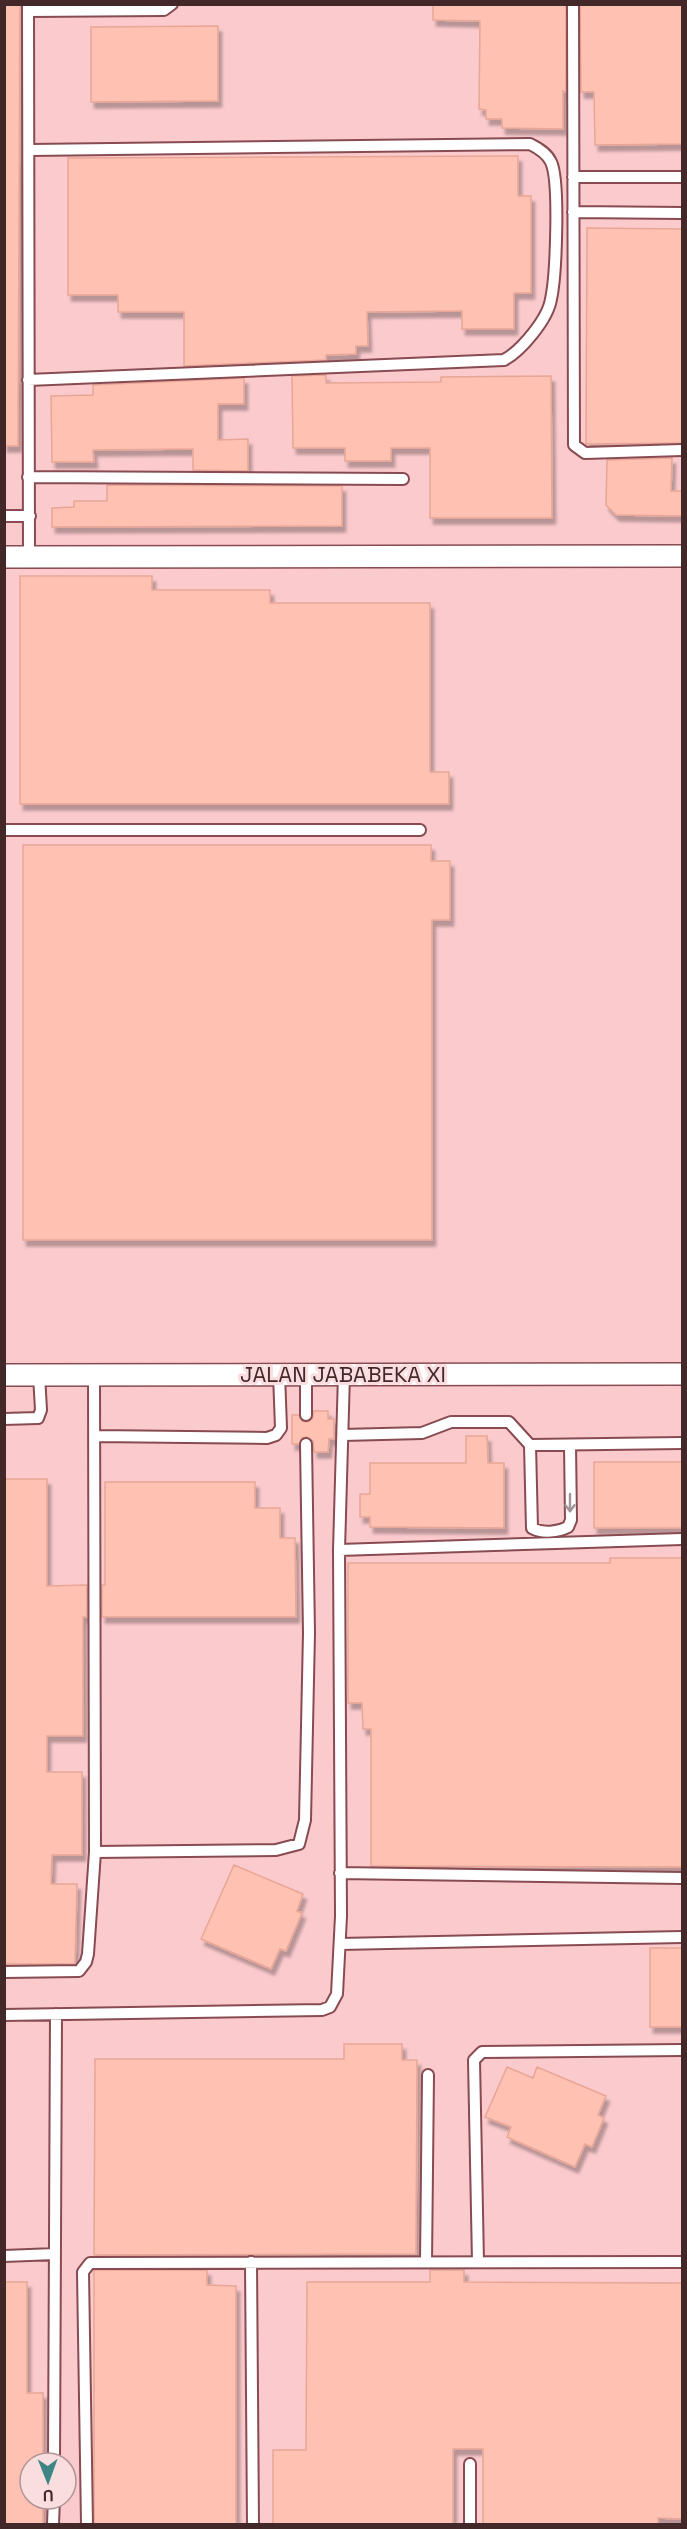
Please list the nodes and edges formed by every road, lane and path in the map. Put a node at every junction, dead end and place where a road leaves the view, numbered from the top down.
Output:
1 (172, 4) edge
2 (573, 4) edge
3 (28, 8) edge
4 (30, 150) junction
5 (573, 177) junction
6 (682, 177) edge
7 (573, 212) junction
8 (682, 213) edge
9 (28, 380) junction
10 (682, 450) edge
11 (28, 477) junction
12 (403, 479) dead end
13 (4, 516) edge
14 (30, 516) junction
15 (29, 556) junction
16 (682, 556) edge
17 (4, 557) edge
18 (4, 830) edge
19 (420, 830) dead end
20 (279, 1374) junction
21 (306, 1374) junction
22 (344, 1374) junction
23 (682, 1374) edge
24 (4, 1375) edge
25 (39, 1375) junction
26 (94, 1375) junction
27 (306, 1415) dead end
28 (4, 1419) edge
29 (343, 1435) junction
30 (96, 1436) junction
31 (682, 1443) edge
32 (306, 1444) dead end
33 (530, 1445) junction
34 (570, 1445) junction
35 (682, 1539) edge
36 (339, 1551) junction
37 (95, 1852) junction
38 (340, 1873) junction
39 (682, 1878) edge
40 (682, 1937) edge
41 (340, 1944) junction
42 (4, 1972) edge
43 (57, 2014) junction
44 (4, 2015) edge
45 (682, 2050) edge
46 (428, 2075) dead end
47 (55, 2254) junction
48 (4, 2256) edge
49 (251, 2262) junction
50 (426, 2262) junction
51 (478, 2262) junction
52 (682, 2262) edge
53 (54, 2451) edge
54 (470, 2464) dead end
55 (87, 2524) edge
56 (253, 2524) edge
57 (470, 2524) edge

1 - 3 lane
2 - 5 lane
3 - 4 lane
4 - 9 lane
4 - 9 lane
5 - 6 lane
5 - 7 lane
7 - 8 lane
7 - 10 lane
9 - 11 lane
11 - 12 lane
11 - 14 lane
13 - 14 lane
14 - 15 lane
15 - 16 street
15 - 17 street
18 - 19 lane
20 - 21 street, JALAN JABABEKA XI
20 - 26 street, JALAN JABABEKA XI
20 - 30 lane
21 - 22 street, JALAN JABABEKA XI
21 - 27 lane
22 - 23 street, JALAN JABABEKA XI
22 - 29 lane
24 - 25 street, JALAN JABABEKA XI
25 - 26 street, JALAN JABABEKA XI
25 - 28 lane
26 - 30 lane
29 - 33 lane
29 - 36 lane
30 - 37 lane
31 - 34 lane
32 - 37 lane
33 - 34 lane
34 -> 33 lane
35 - 36 lane
36 - 38 lane
37 - 42 lane
38 - 39 lane
38 - 41 lane
40 - 41 lane
41 - 43 lane
43 - 44 lane
43 - 47 lane
45 - 51 lane
46 - 50 lane
47 - 48 lane
47 - 53 lane
49 - 50 lane
49 - 55 lane
49 - 56 lane
50 - 51 lane
51 - 52 lane
54 - 57 lane

